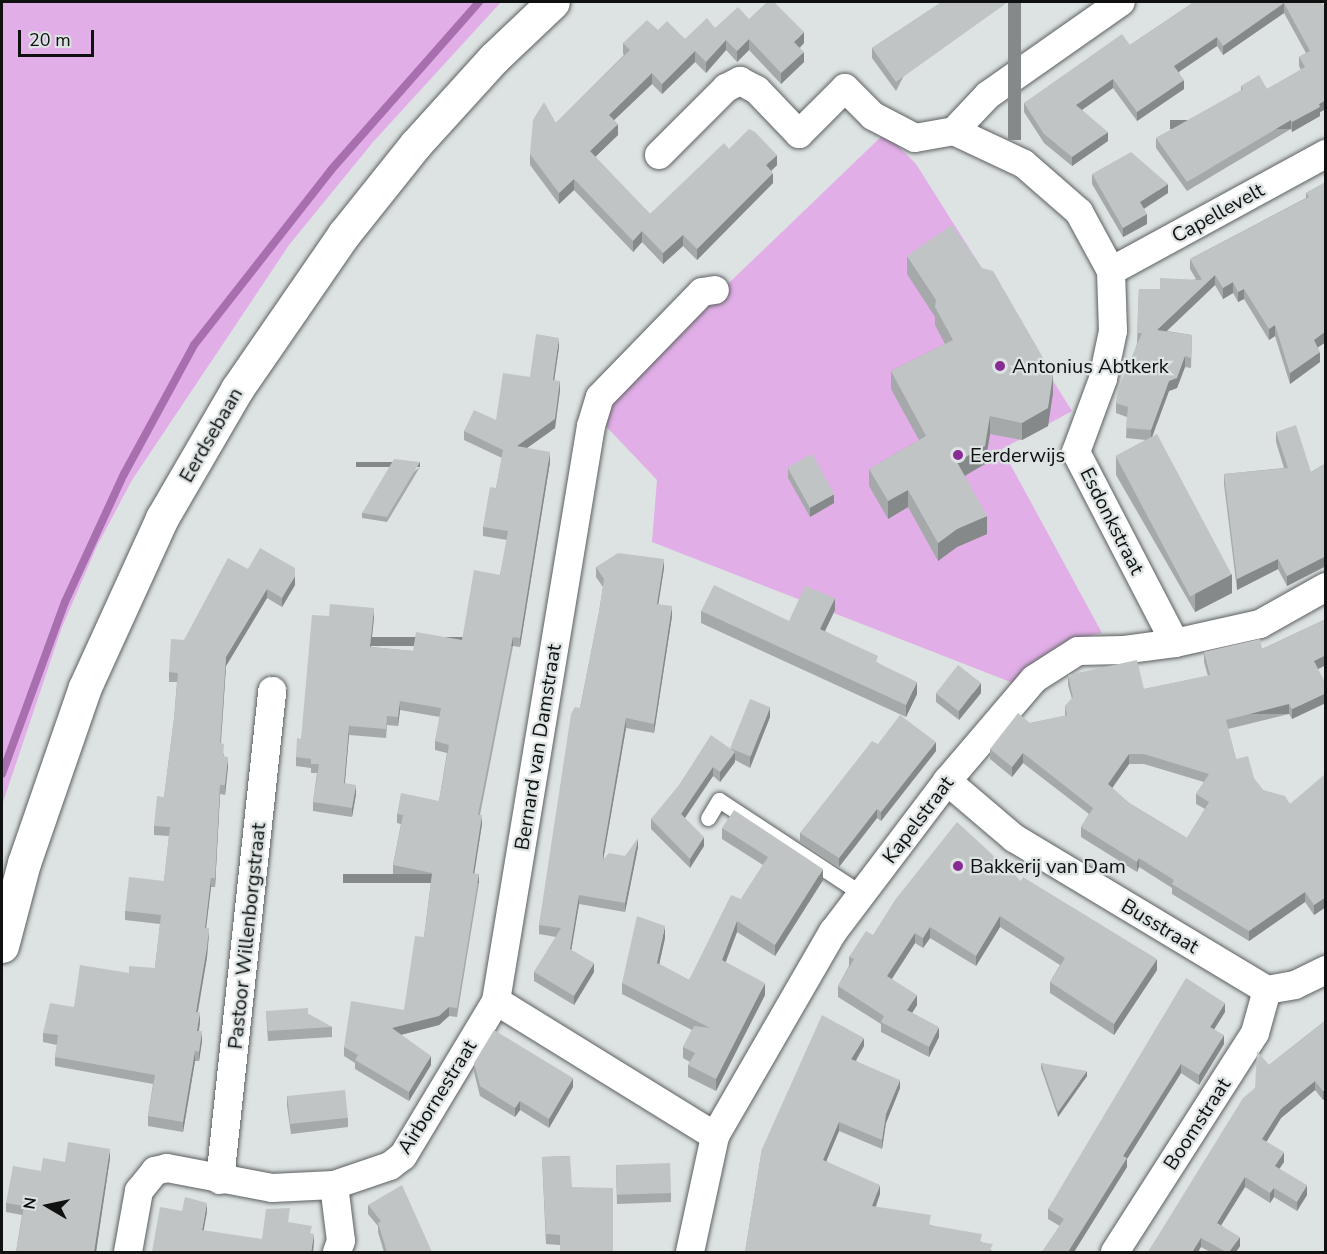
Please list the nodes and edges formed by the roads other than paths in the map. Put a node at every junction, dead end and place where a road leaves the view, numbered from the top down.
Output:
1 (553, 2) edge
2 (1121, 2) edge
3 (954, 131) junction
4 (1326, 154) edge
5 (659, 155) dead end
6 (1111, 271) junction
7 (715, 290) dead end
8 (1326, 587) edge
9 (1175, 643) junction
10 (272, 691) dead end
11 (947, 781) junction
12 (708, 818) dead end
13 (862, 894) junction
14 (2, 946) edge
15 (1326, 970) edge
16 (1267, 990) junction
17 (496, 1001) junction
18 (715, 1136) junction
19 (220, 1180) junction
20 (334, 1185) junction
21 (344, 1249) edge
22 (128, 1252) edge
23 (690, 1252) edge
24 (1115, 1252) edge

1 - 14 main road, Eerdsebaan
2 - 3 street
3 - 5 street
3 - 6 street, Esdonkstraat
4 - 6 street, Capellevelt
6 - 9 street, Esdonkstraat
7 - 17 street, Bernard van Damstraat
8 - 9 street, Kapelstraat
9 - 11 street, Kapelstraat
10 - 19 street, Pastoor Willenborgstraat
11 - 13 street, Kapelstraat
11 - 16 street, Busstraat
12 - 13 lane
13 - 18 street, Kapelstraat
15 - 16 street
16 - 24 street, Boomstraat
17 - 18 street
17 - 20 street, Airbornestraat
18 - 23 street, Kapelstraat
19 - 20 street, Airbornestraat
19 - 22 street, Airbornestraat
20 - 21 street

